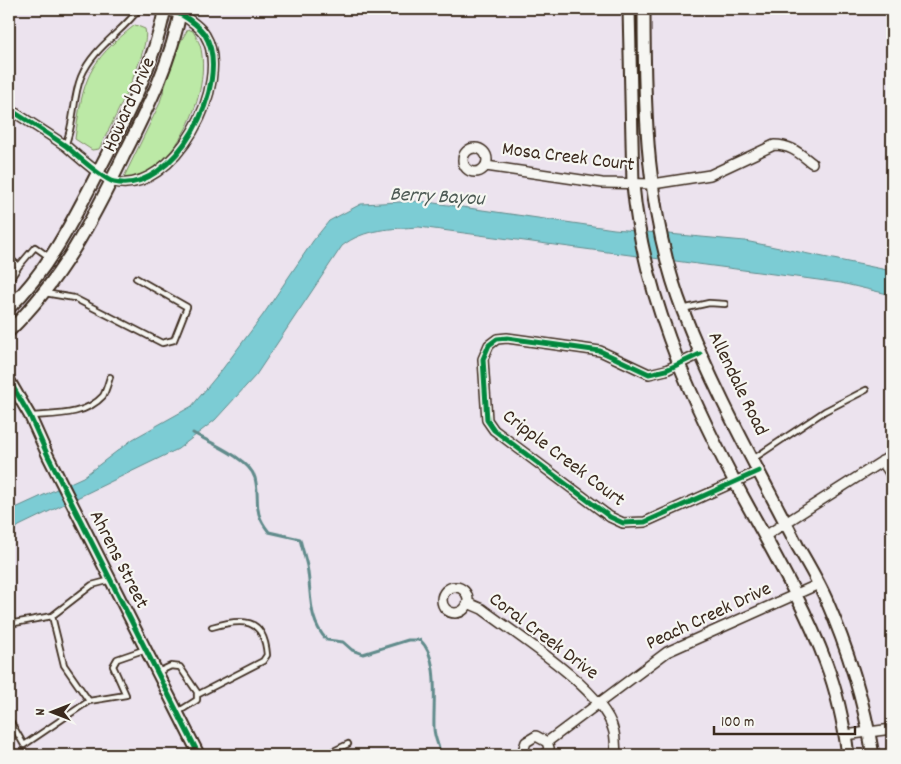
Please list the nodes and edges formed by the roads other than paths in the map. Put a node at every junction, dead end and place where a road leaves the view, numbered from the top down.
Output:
1 (139, 9) edge
2 (149, 9) edge
3 (628, 9) edge
4 (644, 9) edge
5 (165, 10) edge
6 (180, 11) edge
7 (629, 97) junction
8 (644, 98) junction
9 (9, 108) edge
10 (65, 146) junction
11 (812, 163) dead end
12 (486, 166) dead end
13 (98, 171) junction
14 (111, 182) junction
15 (653, 184) junction
16 (632, 185) junction
17 (9, 258) edge
18 (50, 258) junction
19 (19, 266) junction
20 (136, 278) dead end
21 (9, 281) edge
22 (45, 293) junction
23 (725, 304) dead end
24 (9, 307) edge
25 (682, 309) junction
26 (9, 331) edge
27 (700, 354) junction
28 (679, 364) junction
29 (110, 377) dead end
30 (9, 380) edge
31 (866, 390) dead end
32 (30, 416) junction
33 (892, 455) edge
34 (753, 459) junction
35 (882, 461) junction
36 (758, 471) junction
37 (892, 476) edge
38 (735, 482) junction
39 (786, 522) junction
40 (765, 536) junction
41 (112, 580) junction
42 (819, 584) junction
43 (795, 596) junction
44 (468, 603) dead end
45 (52, 616) junction
46 (9, 624) edge
47 (212, 627) dead end
48 (146, 648) junction
49 (158, 672) junction
50 (197, 694) junction
51 (89, 701) junction
52 (598, 702) junction
53 (178, 712) junction
54 (9, 719) edge
55 (892, 729) edge
56 (869, 730) junction
57 (845, 735) junction
58 (547, 742) junction
59 (348, 744) dead end
60 (199, 755) edge
61 (325, 755) edge
62 (526, 755) edge
63 (546, 755) edge
64 (616, 755) edge
65 (848, 755) edge
66 (873, 755) edge

1 - 10 lane
2 - 5 street
3 - 7 main road
4 - 8 main road, Allendale Road
5 - 6 street
5 - 13 main road, Howard Drive
6 - 14 main road, Howard Drive
6 - 14 street
7 - 8 main road
7 - 16 main road
8 - 15 main road, Allendale Road
9 - 10 street
10 - 13 street
11 - 15 street, Mosa Creek Court
12 - 16 street, Mosa Creek Court
13 - 14 street
13 - 18 main road, Howard Drive
14 - 22 main road, Howard Drive
15 - 16 street, Mosa Creek Court
15 - 25 main road, Allendale Road
16 - 28 main road
17 - 19 lane
18 - 19 lane
18 - 24 main road, Howard Drive
19 - 21 lane
20 - 22 lane
22 - 26 main road, Howard Drive
23 - 25 lane
25 - 27 main road, Allendale Road
27 - 28 street, Cripple Creek Court
27 - 34 main road, Allendale Road
28 - 38 main road
28 - 38 street, Cripple Creek Court
29 - 32 lane
30 - 32 street, Ahrens Street
31 - 34 lane
32 - 41 street, Ahrens Street
33 - 35 street
34 - 36 main road, Allendale Road
35 - 37 street
35 - 39 street
36 - 38 street, Cripple Creek Court
36 - 39 main road, Allendale Road
38 - 40 main road
39 - 40 street
39 - 42 main road, Allendale Road
40 - 43 main road
41 - 45 lane
41 - 48 street, Ahrens Street
42 - 43 street, Peach Creek Drive
42 - 56 main road, Allendale Road
43 - 52 street, Peach Creek Drive
43 - 57 main road
44 - 52 street, Coral Creek Drive
45 - 46 lane
45 - 51 lane
47 - 50 lane
48 - 49 street, Ahrens Street
48 - 51 lane
49 - 50 lane
49 - 53 street, Ahrens Street
50 - 53 lane
51 - 54 lane
52 - 58 street, Peach Creek Drive
52 - 64 street, Coral Creek Drive
53 - 60 street, Ahrens Street
55 - 56 street
56 - 57 street
56 - 66 main road, Allendale Road
57 - 65 main road
58 - 62 street
58 - 63 street
59 - 61 lane

